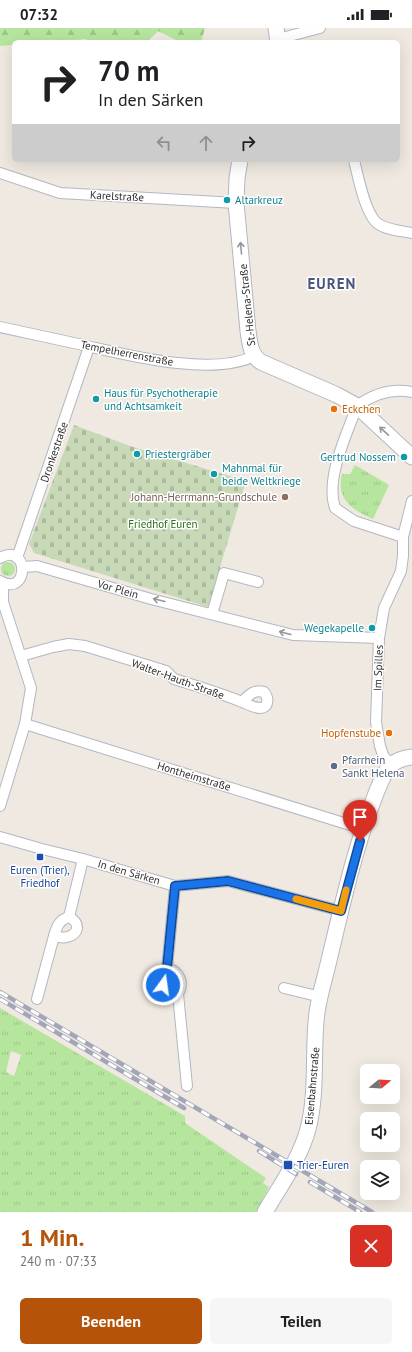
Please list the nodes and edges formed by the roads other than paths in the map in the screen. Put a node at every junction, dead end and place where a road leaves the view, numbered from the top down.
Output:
1 (320, 28) edge
2 (277, 36) edge
3 (240, 162) edge
4 (355, 162) edge
5 (0, 173) edge
6 (236, 202) junction
7 (412, 233) edge
8 (0, 327) edge
9 (89, 347) junction
10 (257, 359) junction
11 (412, 392) edge
12 (357, 406) junction
13 (412, 456) edge
14 (412, 500) edge
15 (403, 537) junction
16 (0, 558) edge
17 (17, 558) junction
18 (23, 567) junction
19 (2, 582) edge
20 (258, 582) dead end
21 (212, 614) junction
22 (379, 638) junction
23 (21, 656) junction
24 (242, 702) dead end
25 (25, 724) junction
26 (412, 757) edge
27 (391, 766) junction
28 (0, 806) edge
29 (363, 829) junction
30 (0, 837) edge
31 (83, 859) junction
32 (175, 886) junction
33 (341, 911) junction
34 (69, 917) junction
35 (54, 936) junction
36 (167, 968) junction
37 (284, 988) dead end
38 (178, 994) junction
39 (320, 997) junction
40 (37, 999) dead end
41 (186, 1086) dead end
42 (265, 1212) edge

1 - 2 street
3 - 6 street, St.-Helena-Straße
4 - 7 street
5 - 6 street, Karelstraße
10 -> 6 street, St.-Helena-Straße
8 - 9 street, Tempelherrenstraße
9 - 10 street, Tempelherrenstraße
9 - 17 street, Dronkestraße
10 - 12 street
11 - 12 street
13 -> 12 street
12 - 15 street
14 - 15 street, Im Spilles
15 - 22 street, Im Spilles
16 - 17 street
17 - 18 street
18 - 19 street
21 -> 18 street, Vor Plein
19 - 23 street
20 - 21 street
22 -> 21 street, Vor Plein
22 - 27 street, Im Spilles
23 - 24 street, Walter-Hauth-Straße
23 - 25 street
25 - 28 street
25 - 29 street, Hontheimstraße
26 - 27 street
27 - 29 street, Eisenbahnstraße
29 - 33 street, Eisenbahnstraße
30 - 31 street, In den Särken
31 - 32 street, In den Särken
31 - 34 street, In den Särken
32 - 33 street, In den Särken
32 - 36 street, In den Särken
33 - 39 street, Eisenbahnstraße
34 - 35 street
34 - 35 street
35 - 40 street
36 - 38 street
36 - 38 street, In den Särken
37 - 39 street
38 - 41 street
39 - 42 street, Eisenbahnstraße

